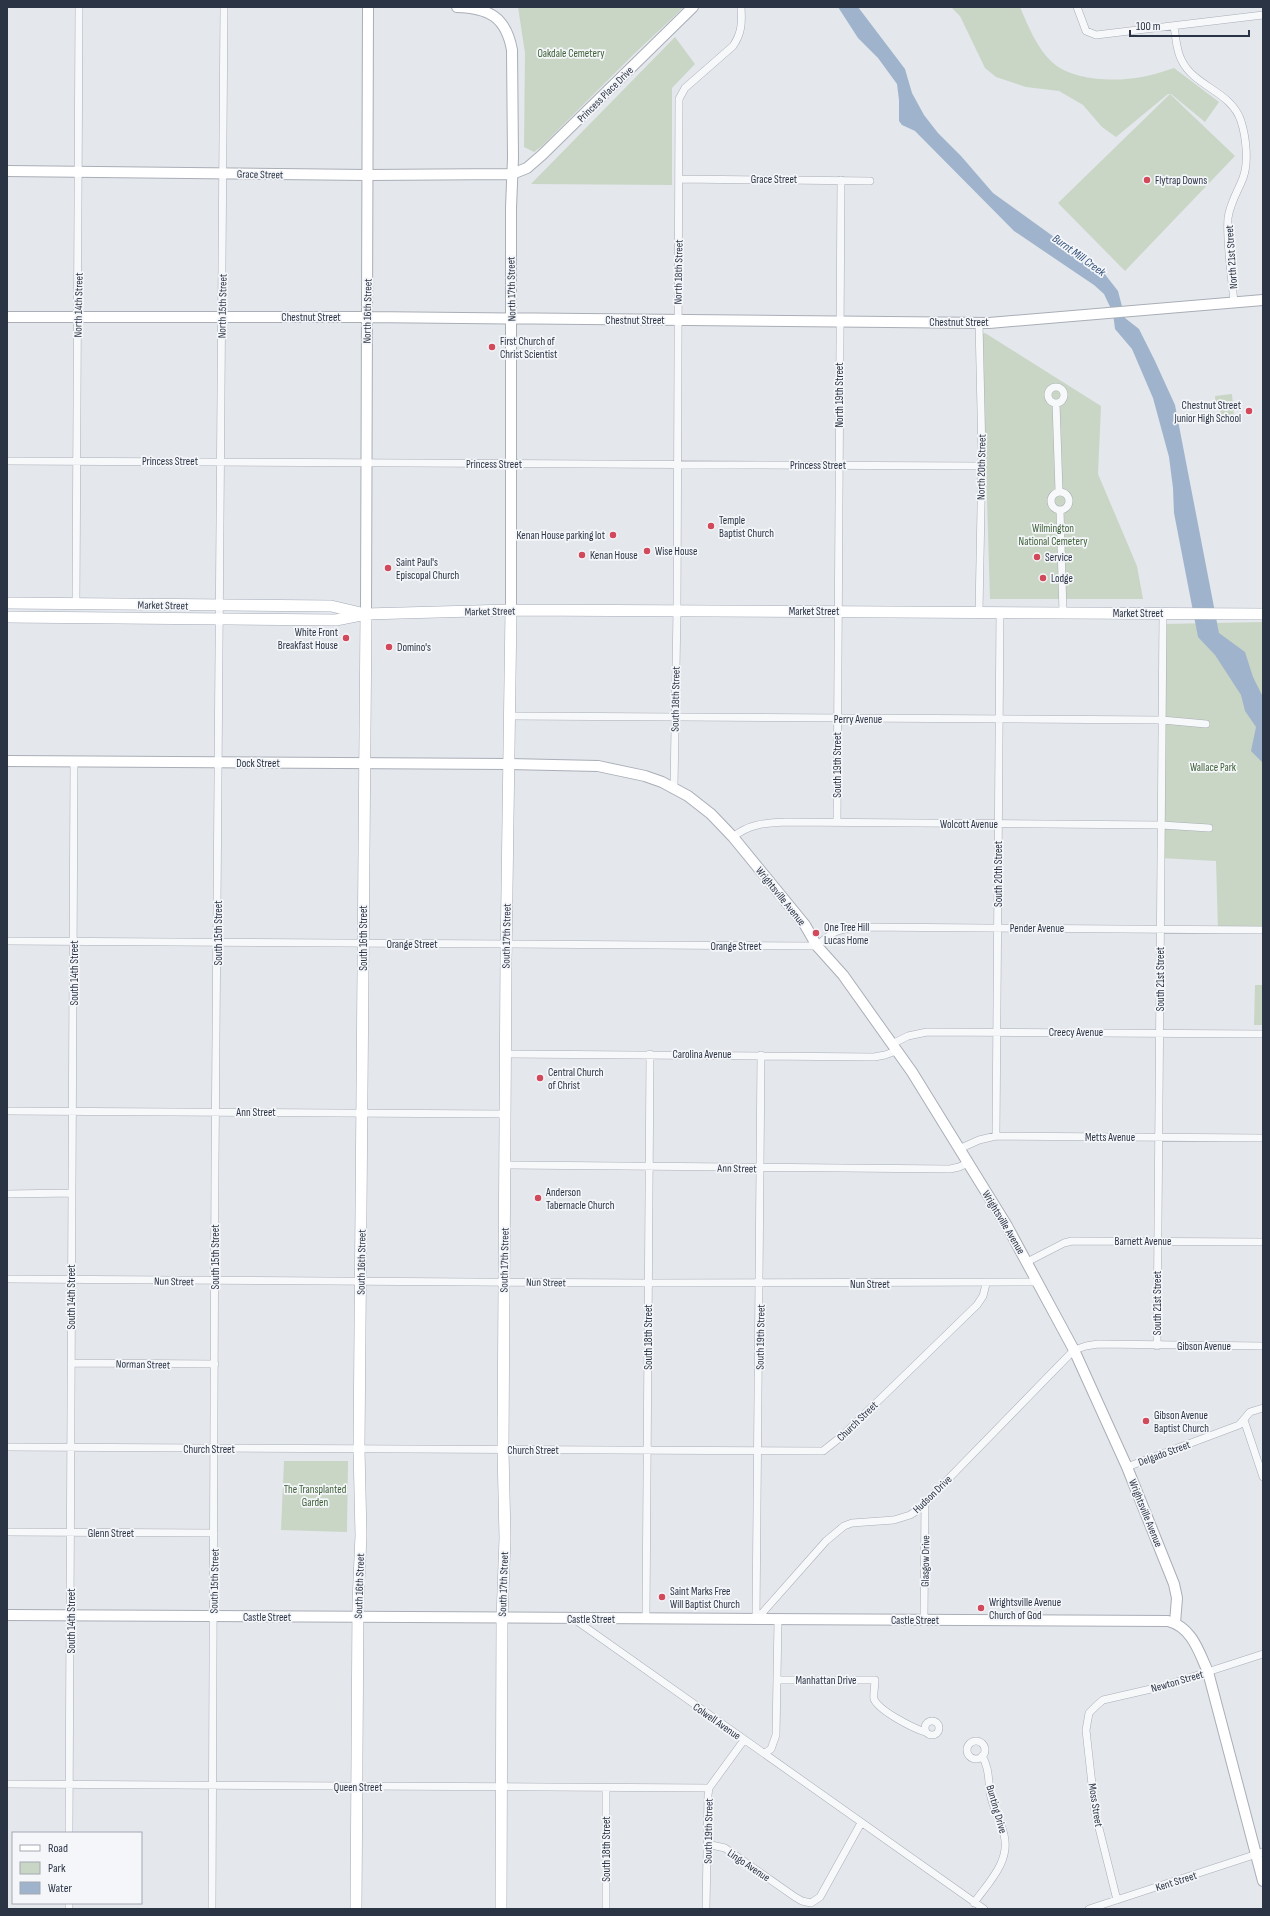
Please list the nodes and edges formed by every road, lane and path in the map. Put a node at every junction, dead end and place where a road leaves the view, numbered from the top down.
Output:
1 (79, 7) edge
2 (224, 7) edge
3 (368, 7) edge
4 (457, 7) edge
5 (693, 7) edge
6 (742, 7) edge
7 (1077, 7) edge
8 (1263, 15) edge
9 (1174, 26) junction
10 (7, 171) edge
11 (79, 171) junction
12 (224, 174) junction
13 (512, 174) junction
14 (366, 175) junction
15 (679, 179) junction
16 (841, 180) junction
17 (870, 181) dead end
18 (1263, 300) edge
19 (1234, 303) junction
20 (7, 317) edge
21 (78, 317) junction
22 (222, 317) junction
23 (366, 317) junction
24 (512, 319) junction
25 (677, 320) junction
26 (839, 322) junction
27 (979, 323) junction
28 (1056, 403) dead end
29 (7, 461) edge
30 (77, 461) junction
31 (221, 461) junction
32 (366, 463) junction
33 (511, 464) junction
34 (677, 464) junction
35 (839, 466) junction
36 (981, 466) junction
37 (1059, 492) junction
38 (1060, 510) junction
39 (7, 603) edge
40 (76, 604) junction
41 (221, 605) junction
42 (511, 610) junction
43 (677, 610) junction
44 (839, 611) junction
45 (979, 612) junction
46 (1000, 612) junction
47 (1063, 612) junction
48 (1163, 613) junction
49 (366, 614) junction
50 (1263, 614) edge
51 (7, 617) edge
52 (220, 618) junction
53 (510, 716) junction
54 (674, 717) junction
55 (837, 719) junction
56 (999, 720) junction
57 (1162, 720) junction
58 (1206, 724) dead end
59 (7, 761) edge
60 (74, 761) junction
61 (218, 762) junction
62 (364, 763) junction
63 (509, 764) junction
64 (674, 788) junction
65 (837, 823) junction
66 (999, 824) junction
67 (1161, 825) junction
68 (1209, 828) dead end
69 (733, 837) junction
70 (998, 928) junction
71 (1160, 929) junction
72 (1263, 930) edge
73 (7, 941) edge
74 (74, 942) junction
75 (218, 943) junction
76 (363, 944) junction
77 (506, 945) junction
78 (817, 946) junction
79 (997, 1032) junction
80 (1159, 1033) junction
81 (1263, 1034) edge
82 (894, 1047) junction
83 (506, 1054) junction
84 (650, 1054) junction
85 (762, 1055) junction
86 (7, 1111) edge
87 (73, 1111) junction
88 (216, 1112) junction
89 (362, 1113) junction
90 (505, 1114) junction
91 (996, 1136) junction
92 (1158, 1138) junction
93 (1263, 1138) edge
94 (959, 1149) junction
95 (968, 1163) junction
96 (505, 1165) junction
97 (649, 1167) junction
98 (761, 1168) junction
99 (72, 1193) junction
100 (7, 1194) edge
101 (1158, 1242) junction
102 (1263, 1242) edge
103 (1027, 1262) junction
104 (7, 1279) edge
105 (72, 1279) junction
106 (216, 1281) junction
107 (360, 1281) junction
108 (504, 1282) junction
109 (1037, 1282) junction
110 (648, 1283) junction
111 (760, 1284) junction
112 (986, 1284) junction
113 (1157, 1346) junction
114 (1263, 1346) edge
115 (1074, 1350) junction
116 (71, 1363) junction
117 (215, 1364) junction
118 (1263, 1408) edge
119 (1244, 1420) junction
120 (7, 1447) edge
121 (71, 1448) junction
122 (215, 1449) junction
123 (359, 1449) junction
124 (503, 1450) junction
125 (647, 1450) junction
126 (759, 1451) junction
127 (1127, 1467) junction
128 (1263, 1477) edge
129 (925, 1502) junction
130 (7, 1532) edge
131 (70, 1532) junction
132 (214, 1533) junction
133 (7, 1615) edge
134 (71, 1616) junction
135 (213, 1617) junction
136 (358, 1617) junction
137 (502, 1619) junction
138 (574, 1619) junction
139 (646, 1619) junction
140 (756, 1620) junction
141 (778, 1620) junction
142 (924, 1620) junction
143 (1175, 1623) junction
144 (1263, 1654) edge
145 (1208, 1672) junction
146 (777, 1680) junction
147 (1092, 1709) joint
148 (925, 1732) dead end
149 (744, 1740) junction
150 (765, 1753) junction
151 (982, 1756) dead end
152 (7, 1784) edge
153 (69, 1785) junction
154 (212, 1786) junction
155 (357, 1787) junction
156 (501, 1788) junction
157 (709, 1788) junction
158 (606, 1789) junction
159 (861, 1823) junction
160 (69, 1832) edge
161 (707, 1844) junction
162 (1259, 1854) edge
163 (1263, 1881) edge
164 (1117, 1900) junction
165 (974, 1903) junction
166 (212, 1909) edge
167 (356, 1909) edge
168 (501, 1909) edge
169 (606, 1909) edge
170 (706, 1909) edge
171 (984, 1909) edge
172 (1089, 1909) edge

1 - 11 street, North 14th Street
2 - 12 street, North 15th Street
3 - 14 street, North 16th Street
4 - 13 street, North 17th Street
5 - 13 street, Princess Place Drive
6 - 15 street, North 18th Street
7 - 9 street
8 - 9 street
9 - 19 street, North 21st Street
10 - 11 street, Grace Street
11 - 12 street, Grace Street
11 - 21 street, North 14th Street
12 - 14 street, Grace Street
12 - 22 street, North 15th Street
13 - 14 street, Grace Street
13 - 24 street, North 17th Street
14 - 23 street, North 16th Street
15 - 16 street, Grace Street
15 - 25 street, North 18th Street
16 - 17 street, Grace Street
16 - 26 street, North 19th Street
18 - 19 street, Chestnut Street
19 - 27 street, Chestnut Street
20 - 21 street, Chestnut Street
21 - 22 street, Chestnut Street
21 - 30 street, North 14th Street
22 - 23 street, Chestnut Street
22 - 31 street, North 15th Street
23 - 24 street, Chestnut Street
23 - 32 street, North 16th Street
24 - 25 street, Chestnut Street
24 - 33 street, North 17th Street
25 - 26 street, Chestnut Street
25 - 34 street, North 18th Street
26 - 27 street, Chestnut Street
26 - 35 street, North 19th Street
27 - 36 street, North 20th Street
28 - 37 street
29 - 30 street, Princess Street
30 - 31 street, Princess Street
30 - 40 street, North 14th Street
31 - 32 street, Princess Street
31 - 41 street, North 15th Street
32 - 33 street, Princess Street
32 - 49 street, North 16th Street
33 - 34 street, Princess Street
33 - 42 street, North 17th Street
34 - 35 street, Princess Street
34 - 43 street, North 18th Street
35 - 36 street, Princess Street
35 - 44 street, North 19th Street
36 - 45 street, North 20th Street
37 - 38 street
37 - 38 street
38 - 47 street
39 - 40 main road, Market Street
40 - 41 main road, Market Street
41 - 49 main road, Market Street
41 - 52 street, South 15th Street
42 - 43 main road, Market Street
42 - 49 main road, Market Street
42 - 53 main road, South 17th Street
43 - 44 main road, Market Street
43 - 54 street, South 18th Street
44 - 45 main road, Market Street
44 - 55 street, South 19th Street
45 - 46 main road, Market Street
46 - 47 main road, Market Street
46 - 56 street, South 20th Street
47 - 48 main road, Market Street
48 - 50 main road, Market Street
48 - 57 street, South 21st Street
49 - 52 main road, Market Street
49 - 62 main road, South 16th Street
51 - 52 main road, Market Street
52 - 61 street, South 15th Street
53 - 54 street, Perry Avenue
53 - 63 main road, South 17th Street
54 - 55 street, Perry Avenue
54 - 64 street, South 18th Street
55 - 56 street, Perry Avenue
55 - 65 street, South 19th Street
56 - 57 street, Perry Avenue
56 - 66 street, South 20th Street
57 - 58 street, Perry Avenue
57 - 67 street, South 21st Street
59 - 60 street, Dock Street
60 - 61 street, Dock Street
60 - 74 street, South 14th Street
61 - 62 street, Dock Street
61 - 75 street, South 15th Street
62 - 63 street, Dock Street
62 - 76 main road, South 16th Street
63 - 64 street, Wrightsville Avenue
63 - 77 main road, South 17th Street
64 - 69 street, Wrightsville Avenue
65 - 66 street, Wolcott Avenue
65 - 69 street, Wolcott Avenue
66 - 67 street, Wolcott Avenue
66 - 70 street, South 20th Street
67 - 68 street, Wolcott Avenue
67 - 71 street, South 21st Street
69 - 78 street, Wrightsville Avenue
70 - 71 street, Pender Avenue
70 - 78 street, Pender Avenue
70 - 79 street, South 20th Street
71 - 72 street, Pender Avenue
71 - 80 street, South 21st Street
73 - 74 street, Orange Street
74 - 75 street, Orange Street
74 - 87 street, South 14th Street
75 - 76 street, Orange Street
75 - 88 street, South 15th Street
76 - 77 street, Orange Street
76 - 89 main road, South 16th Street
77 - 78 street, Orange Street
77 - 83 main road, South 17th Street
78 - 82 street, Wrightsville Avenue
79 - 80 street, Creecy Avenue
79 - 82 street, Creecy Avenue
79 - 91 street, South 20th Street
80 - 81 street, Creecy Avenue
80 - 92 street, South 21st Street
82 - 85 street, Carolina Avenue
82 - 94 street, Wrightsville Avenue
83 - 84 street, Carolina Avenue
83 - 90 main road, South 17th Street
84 - 85 street, Carolina Avenue
84 - 97 street, South 18th Street
85 - 98 street, South 19th Street
86 - 87 street, Ann Street
87 - 88 street, Ann Street
87 - 99 street, South 14th Street
88 - 89 street, Ann Street
88 - 106 street, South 15th Street
89 - 90 street, Ann Street
89 - 107 main road, South 16th Street
90 - 96 main road, South 17th Street
91 - 92 street, Metts Avenue
91 - 94 street, Metts Avenue
92 - 93 street, Metts Avenue
92 - 101 street, South 21st Street
94 - 95 street, Wrightsville Avenue
95 - 98 street, Ann Street
95 - 103 street, Wrightsville Avenue
96 - 97 street, Ann Street
96 - 108 main road, South 17th Street
97 - 98 street, Ann Street
97 - 110 street, South 18th Street
98 - 111 street, South 19th Street
99 - 100 street
99 - 105 street, South 14th Street
101 - 102 street, Barnett Avenue
101 - 103 street, Barnett Avenue
101 - 113 street, South 21st Street
103 - 109 street, Wrightsville Avenue
104 - 105 street, Nun Street
105 - 106 street, Nun Street
105 - 116 street, South 14th Street
106 - 107 street, Nun Street
106 - 117 street, South 15th Street
107 - 108 street, Nun Street
107 - 123 main road, South 16th Street
108 - 110 street, Nun Street
108 - 124 main road, South 17th Street
109 - 112 street, Nun Street
109 - 115 street, Wrightsville Avenue
110 - 111 street, Nun Street
110 - 125 street, South 18th Street
111 - 112 street, Nun Street
111 - 126 street, South 19th Street
112 - 126 street, Church Street
113 - 114 street, Gibson Avenue
113 - 115 street, Gibson Avenue
115 - 127 street, Wrightsville Avenue
115 - 129 street, Hudson Drive
116 - 117 street, Norman Street
116 - 121 street, South 14th Street
117 - 122 street, South 15th Street
118 - 119 street, Delgado Street
119 - 127 street, Delgado Street
119 - 128 street
120 - 121 street, Church Street
121 - 122 street, Church Street
121 - 131 street, South 14th Street
122 - 123 street, Church Street
122 - 132 street, South 15th Street
123 - 124 street, Church Street
123 - 136 main road, South 16th Street
124 - 125 street, Church Street
124 - 137 main road, South 17th Street
125 - 126 street, Church Street
125 - 139 street, South 18th Street
126 - 140 street, South 19th Street
127 - 143 street, Wrightsville Avenue
129 - 140 street, Hudson Drive
129 - 142 street, Glasgow Drive
130 - 131 street, Glenn Street
131 - 132 street, Glenn Street
131 - 134 street, South 14th Street
132 - 135 street, South 15th Street
133 - 134 street, Castle Street
134 - 135 street, Castle Street
134 - 153 street, South 14th Street
135 - 136 street, Castle Street
135 - 154 street, South 15th Street
136 - 137 street, Castle Street
136 - 155 main road, South 16th Street
137 - 138 street, Castle Street
137 - 156 main road, South 17th Street
138 - 139 street, Castle Street
138 - 149 street, Colwell Avenue
139 - 140 street, Castle Street
140 - 141 street, Castle Street
141 - 142 street, Castle Street
141 - 146 street
142 - 143 street, Castle Street
143 - 145 street
144 - 145 street, Newton Street
145 - 147 street, Newton Street
145 - 162 street
146 - 148 street, Manhattan Drive
146 - 150 street
147 - 164 street, Moss Street
149 - 150 street, Colwell Avenue
149 - 157 street, South 19th Street
150 - 159 street, Colwell Avenue
151 - 165 street, Bunting Drive
152 - 153 street, Queen Street
153 - 154 street, Queen Street
153 - 160 street, South 14th Street
154 - 155 street, Queen Street
154 - 166 street, South 15th Street
155 - 156 street, Queen Street
155 - 167 main road, South 16th Street
156 - 158 street, Queen Street
156 - 168 main road, South 17th Street
157 - 158 street, Queen Street
157 - 161 street, South 19th Street
158 - 169 street, South 18th Street
159 - 161 street, Lingo Avenue
159 - 165 street, Colwell Avenue
161 - 170 street, South 19th Street
162 - 163 street
162 - 164 street, Kent Street
164 - 172 street, Kent Street
165 - 171 street, Colwell Avenue

